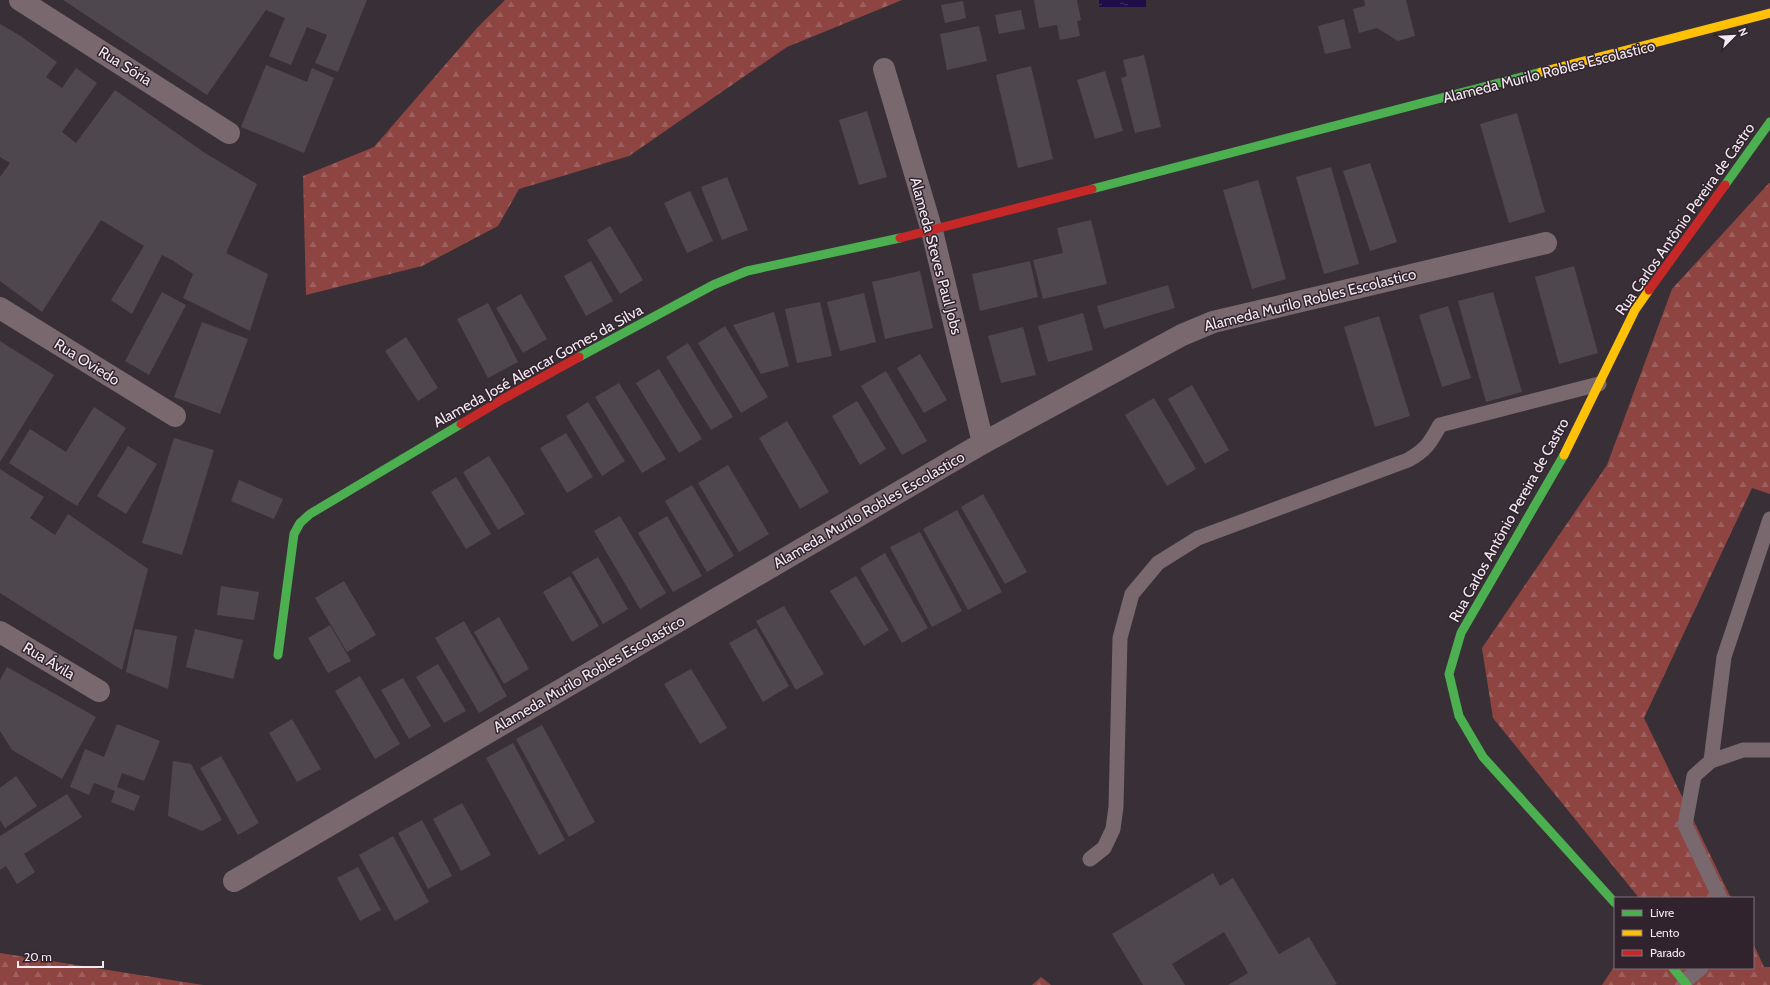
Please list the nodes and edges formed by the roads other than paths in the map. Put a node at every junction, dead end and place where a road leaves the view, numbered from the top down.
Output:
1 (20, 0) edge
2 (1770, 13) edge
3 (884, 69) dead end
4 (1770, 122) edge
5 (229, 133) dead end
6 (932, 230) junction
7 (1546, 243) dead end
8 (0, 308) edge
9 (1599, 384) junction
10 (175, 416) dead end
11 (983, 443) junction
12 (1770, 519) edge
13 (0, 632) edge
14 (278, 655) dead end
15 (99, 691) dead end
16 (1770, 750) edge
17 (1711, 760) junction
18 (1090, 859) dead end
19 (234, 881) dead end
20 (1720, 897) edge
21 (1614, 902) edge
22 (1674, 969) edge
23 (1699, 969) edge
24 (1686, 983) edge

1 - 5 street, Rua Sória
2 - 6 street, Alameda Murilo Robles Escolastico
3 - 6 street, Alameda Steves Paul Jobs
4 - 9 street, Rua Carlos Antônio Pereira de Castro
6 - 11 street, Alameda Steves Paul Jobs
6 - 14 street, Alameda José Alencar Gomes da Silva
7 - 11 street, Alameda Murilo Robles Escolastico
8 - 10 street, Rua Oviedo
9 - 18 lane
9 - 21 street, Rua Carlos Antônio Pereira de Castro
11 - 19 street, Alameda Murilo Robles Escolastico
12 - 17 lane
13 - 15 street, Rua Ávila
16 - 17 lane
17 - 20 lane
22 - 24 street
23 - 24 lane

